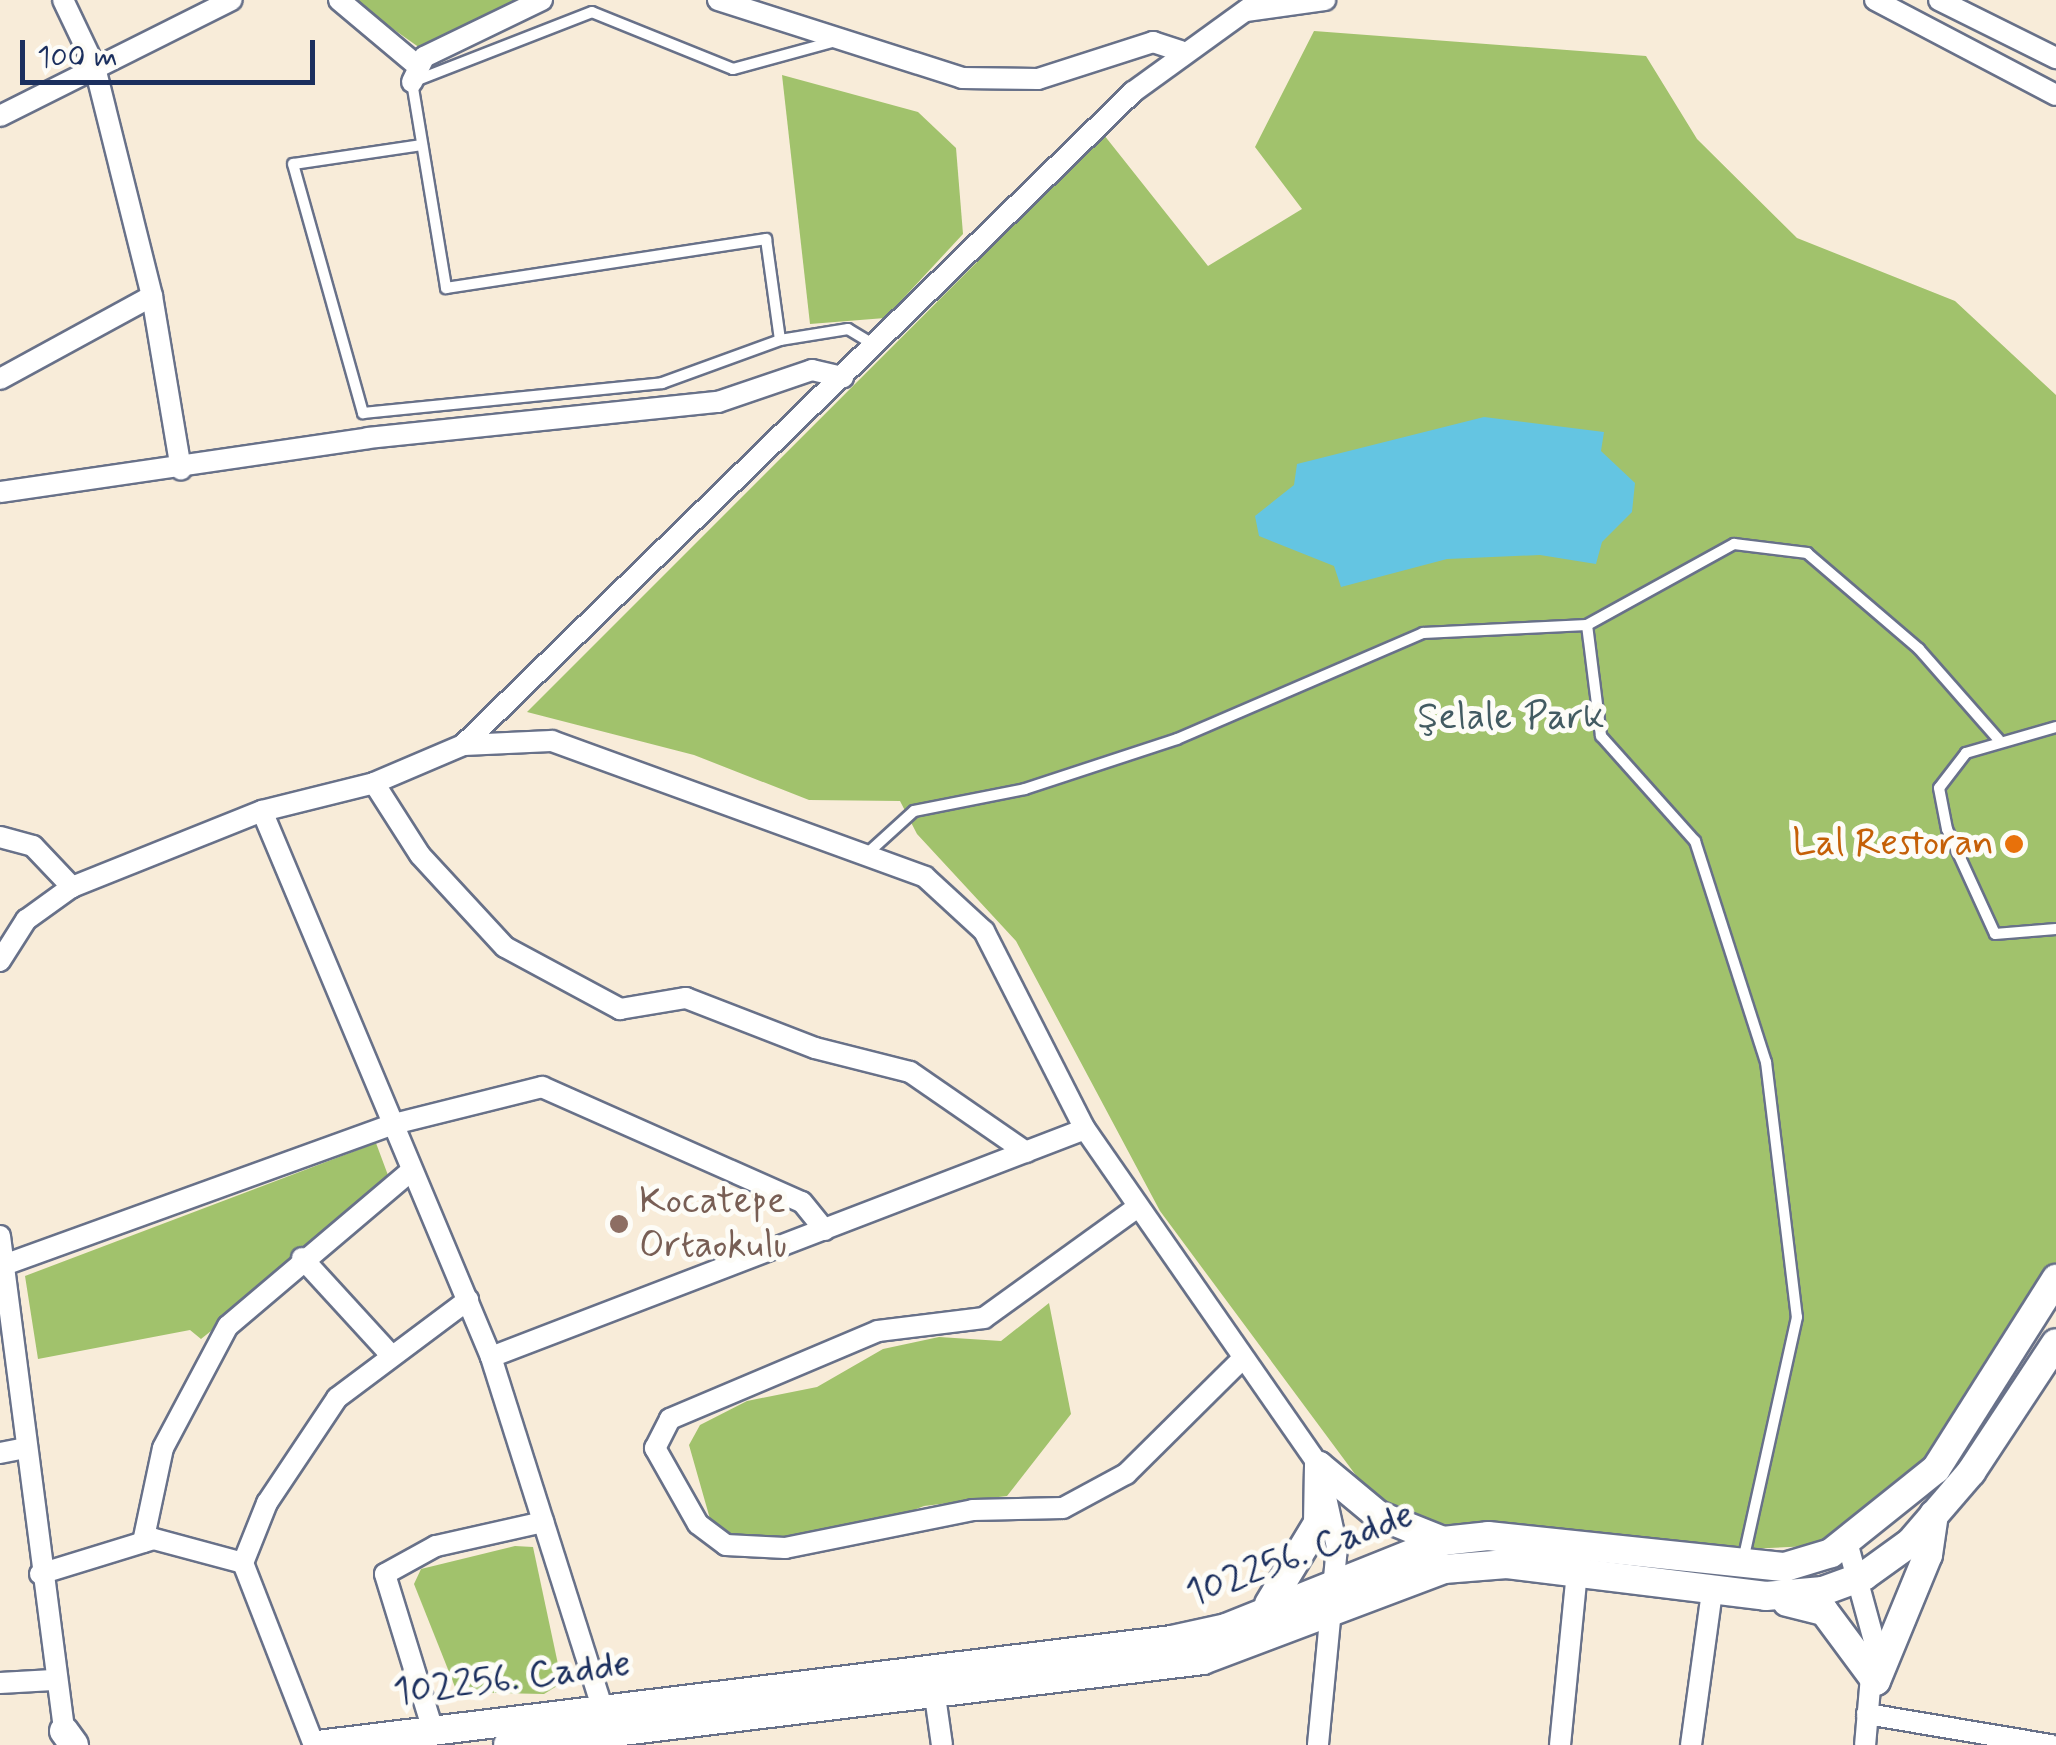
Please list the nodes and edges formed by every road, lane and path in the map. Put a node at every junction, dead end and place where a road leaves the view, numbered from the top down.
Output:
1 (63, 0) edge
2 (232, 0) edge
3 (338, 0) edge
4 (542, 0) edge
5 (718, 0) edge
6 (1325, 0) edge
7 (1875, 0) edge
8 (1940, 0) edge
9 (1254, 6) edge
10 (837, 40) junction
11 (1181, 51) junction
12 (2056, 58) edge
13 (96, 67) junction
14 (413, 72) junction
15 (2056, 94) edge
16 (0, 116) edge
17 (422, 144) junction
18 (152, 296) junction
19 (780, 340) junction
20 (873, 344) junction
21 (843, 377) junction
22 (0, 379) edge
23 (181, 470) junction
24 (0, 492) edge
25 (1586, 625) junction
26 (2056, 727) edge
27 (1998, 739) junction
28 (463, 746) junction
29 (374, 783) junction
30 (262, 811) junction
31 (0, 837) edge
32 (871, 850) junction
33 (72, 886) junction
34 (2056, 929) edge
35 (0, 961) edge
36 (394, 1124) junction
37 (1085, 1129) junction
38 (1026, 1152) junction
39 (411, 1171) junction
40 (1135, 1209) junction
41 (826, 1230) junction
42 (0, 1236) edge
43 (302, 1258) junction
44 (7, 1264) junction
45 (2056, 1278) edge
46 (468, 1300) junction
47 (6, 1306) edge
48 (2056, 1344) edge
49 (390, 1354) junction
50 (491, 1357) junction
51 (1241, 1360) junction
52 (26, 1448) junction
53 (0, 1453) edge
54 (1319, 1466) junction
55 (1934, 1514) junction
56 (544, 1522) junction
57 (143, 1542) junction
58 (1443, 1542) junction
59 (1848, 1542) junction
60 (243, 1562) junction
61 (1742, 1566) junction
62 (1578, 1573) junction
63 (40, 1574) junction
64 (1864, 1576) junction
65 (1333, 1580) junction
66 (1712, 1592) junction
67 (1766, 1596) junction
68 (1333, 1611) junction
69 (1261, 1612) junction
70 (54, 1680) junction
71 (1876, 1681) junction
72 (0, 1683) edge
73 (684, 1694) junction
74 (935, 1696) junction
75 (602, 1707) junction
76 (1867, 1714) junction
77 (432, 1727) junction
78 (695, 1736) edge
79 (67, 1740) edge
80 (316, 1745) edge
81 (511, 1745) edge
82 (942, 1745) edge
83 (1318, 1745) edge
84 (1560, 1745) edge
85 (1691, 1745) edge
86 (1865, 1745) edge
87 (2054, 1745) edge

1 - 13 street
2 - 13 street
3 - 14 street
4 - 14 street
5 - 10 street
6 - 9 street
7 - 15 street
8 - 12 street
9 - 11 street
10 - 11 street
10 - 14 lane
11 - 20 street
13 - 16 street
13 - 18 street
14 - 17 lane
17 - 19 lane
17 - 19 lane
18 - 22 street
18 - 23 street
19 - 20 lane
20 - 21 street
21 - 23 street
21 - 28 street
23 - 24 street
25 - 27 lane
25 - 32 lane
25 - 61 lane
26 - 27 lane
27 - 34 lane
28 - 29 street
28 - 32 street
29 - 30 street
29 - 38 street
30 - 33 street
30 - 36 street
31 - 33 street
32 - 37 street
33 - 35 street
36 - 39 street
36 - 41 street
36 - 44 street
37 - 38 street
37 - 40 street
38 - 41 street
39 - 43 street
39 - 46 street
40 - 51 street
40 - 51 street
41 - 50 street
42 - 44 street
43 - 49 street
43 - 57 street
44 - 47 street
45 - 59 street, 102256. Cadde
46 - 49 street
46 - 50 street
47 - 52 street
48 - 55 street, 102256. Cadde
49 - 60 street
50 - 56 street
51 - 54 street
52 - 53 street
52 - 63 street
54 - 58 street
54 - 65 street
54 - 69 street
55 - 64 street, 102256. Cadde
55 - 71 street
56 - 75 street
56 - 77 street
57 - 60 street
57 - 63 street
58 - 61 street, 102256. Cadde
58 - 65 street, 102256. Cadde
59 - 61 street, 102256. Cadde
59 - 64 street
60 - 80 street
62 - 66 street, 102256. Cadde
62 - 68 street, 102256. Cadde
62 - 84 street
63 - 70 street
64 - 67 street, 102256. Cadde
64 - 71 street
65 - 68 street
65 - 69 street, 102256. Cadde
66 - 67 street, 102256. Cadde
66 - 85 street
67 - 71 street
68 - 74 street, 102256. Cadde
68 - 83 street
69 - 73 street, 102256. Cadde
70 - 72 street
70 - 79 street
71 - 76 street
73 - 75 street, 102256. Cadde
73 - 78 street
74 - 78 street, 102256. Cadde
74 - 82 street
75 - 77 street, 102256. Cadde
76 - 86 street
76 - 87 street
77 - 80 street, 102256. Cadde
78 - 81 street, 102256. Cadde

